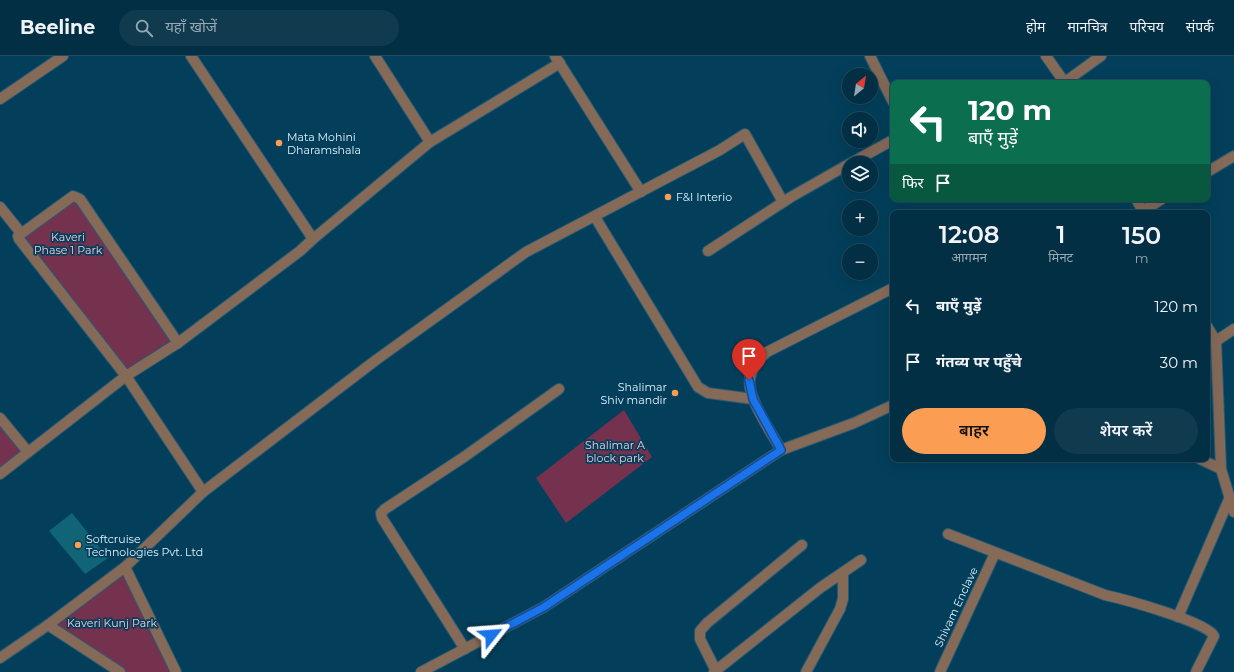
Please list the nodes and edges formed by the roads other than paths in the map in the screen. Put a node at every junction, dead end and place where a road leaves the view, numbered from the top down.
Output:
1 (63, 56) edge
2 (191, 56) edge
3 (375, 56) edge
4 (870, 56) edge
5 (1046, 56) edge
6 (1102, 56) edge
7 (558, 60) edge
8 (1063, 80) edge
9 (1069, 80) edge
10 (890, 96) edge
11 (0, 100) edge
12 (430, 142) junction
13 (890, 142) edge
14 (864, 156) edge
15 (1234, 156) edge
16 (842, 169) edge
17 (1210, 170) edge
18 (641, 192) junction
19 (783, 202) junction
20 (1158, 202) edge
21 (0, 207) edge
22 (1146, 210) edge
23 (595, 217) junction
24 (21, 233) junction
25 (313, 239) junction
26 (708, 251) dead end
27 (890, 290) edge
28 (1234, 329) edge
29 (1210, 331) edge
30 (1216, 341) junction
31 (178, 343) junction
32 (126, 376) junction
33 (559, 389) dead end
34 (753, 399) junction
35 (890, 406) edge
36 (0, 418) edge
37 (781, 450) junction
38 (28, 452) junction
39 (1206, 462) edge
40 (1221, 469) junction
41 (0, 474) edge
42 (203, 492) junction
43 (1230, 497) junction
44 (1234, 512) edge
45 (948, 534) dead end
46 (802, 546) dead end
47 (995, 553) junction
48 (861, 560) dead end
49 (125, 567) junction
50 (843, 574) junction
51 (1178, 617) junction
52 (48, 625) junction
53 (465, 649) junction
54 (0, 658) edge
55 (715, 671) edge
56 (120, 672) edge
57 (176, 672) edge
58 (421, 672) edge
59 (806, 672) edge
60 (940, 672) edge
61 (1196, 672) edge

1 - 11 street
2 - 25 street
3 - 12 street
4 - 10 street
5 - 8 street
6 - 9 street
7 - 12 street
7 - 18 street
12 - 25 street
13 - 14 street
15 - 17 street
16 - 19 street
18 - 19 street
18 - 23 street
19 - 26 street
20 - 22 street
21 - 24 street
23 - 34 street
23 - 42 street
24 - 31 street
24 - 32 street
25 - 31 street
27 - 34 street
28 - 30 street
29 - 30 street
30 - 40 street
31 - 32 street
32 - 38 street
32 - 42 street
33 - 53 street
34 - 37 street
35 - 37 street
36 - 38 street
37 - 53 street
38 - 41 street
39 - 40 street
40 - 43 street
42 - 49 street
43 - 44 street
43 - 51 street
45 - 47 street
46 - 55 street
47 - 51 street
47 - 60 street, Shivam Enclave
48 - 50 street
49 - 52 street
49 - 57 street
50 - 55 street
50 - 59 street
51 - 61 street
52 - 54 street
52 - 56 street
53 - 58 street

